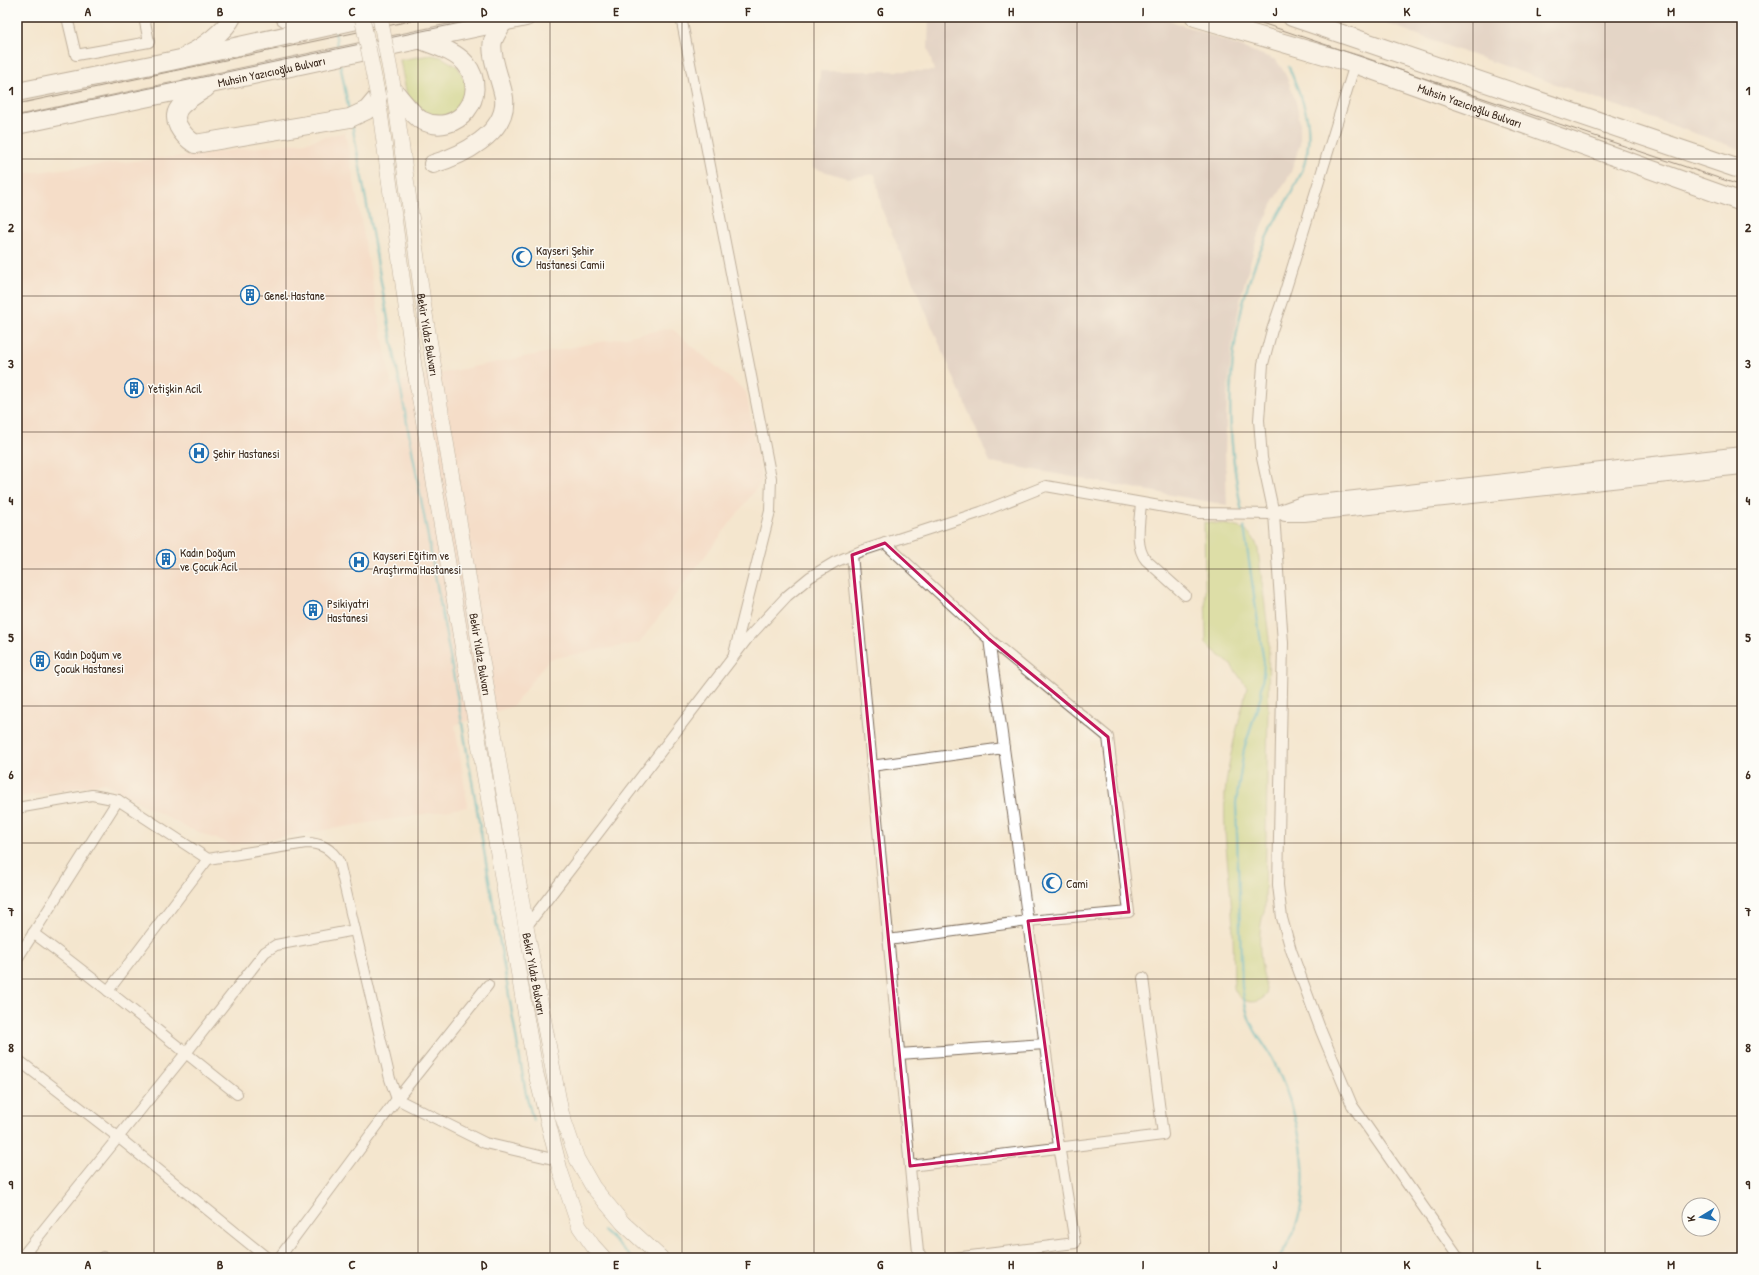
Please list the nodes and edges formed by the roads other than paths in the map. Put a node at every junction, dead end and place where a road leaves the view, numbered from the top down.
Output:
1 (67, 17) edge
2 (144, 17) edge
3 (232, 17) edge
4 (285, 17) edge
5 (362, 17) edge
6 (372, 17) edge
7 (380, 17) edge
8 (526, 17) edge
9 (681, 17) edge
10 (1195, 17) edge
11 (1292, 17) edge
12 (1735, 17) edge
13 (1742, 19) edge
14 (503, 22) junction
15 (316, 28) junction
16 (468, 30) junction
17 (420, 39) junction
18 (494, 61) junction
19 (171, 62) junction
20 (1355, 64) junction
21 (213, 84) junction
22 (17, 92) edge
23 (386, 94) junction
24 (17, 125) edge
25 (433, 164) dead end
26 (1742, 170) edge
27 (1742, 202) edge
28 (1742, 454) edge
29 (1742, 467) edge
30 (1141, 503) junction
31 (1274, 514) junction
32 (885, 543) junction
33 (852, 555) junction
34 (1185, 595) dead end
35 (989, 639) junction
36 (733, 657) junction
37 (1004, 748) junction
38 (871, 766) junction
39 (118, 800) junction
40 (17, 808) edge
41 (208, 859) junction
42 (1028, 921) junction
43 (526, 927) junction
44 (355, 930) junction
45 (33, 933) junction
46 (888, 940) junction
47 (17, 959) edge
48 (1143, 978) dead end
49 (488, 985) dead end
50 (108, 991) junction
51 (1045, 1044) junction
52 (186, 1054) junction
53 (899, 1054) junction
54 (17, 1059) edge
55 (237, 1094) dead end
56 (397, 1099) junction
57 (118, 1137) junction
58 (1060, 1149) junction
59 (557, 1160) junction
60 (910, 1166) junction
61 (21, 1258) edge
62 (267, 1258) edge
63 (279, 1258) edge
64 (604, 1258) edge
65 (661, 1258) edge
66 (922, 1258) edge
67 (954, 1258) edge
68 (1459, 1258) edge

1 - 2 street
3 - 19 highway
4 - 15 highway
5 - 23 main road, Bekir Yıldız Bulvarı, bridge
6 - 15 highway
7 - 23 main road, Bekir Yıldız Bulvarı, bridge
8 - 14 highway, Muhsin Yazıcıoğlu Bulvarı
9 - 36 street
10 - 20 highway, Muhsin Yazıcıoğlu Bulvarı
11 - 26 highway, Muhsin Yazıcıoğlu Bulvarı
12 - 13 street
14 - 16 highway, Muhsin Yazıcıoğlu Bulvarı
14 - 18 highway
15 - 19 highway
16 - 17 highway, Muhsin Yazıcıoğlu Bulvarı
16 - 18 highway
17 - 21 highway, Muhsin Yazıcıoğlu Bulvarı, bridge
17 - 23 highway
18 - 25 highway
19 - 22 highway
20 - 27 highway, Muhsin Yazıcıoğlu Bulvarı
20 - 31 street
21 - 23 highway
21 - 24 highway, Muhsin Yazıcıoğlu Bulvarı
23 - 43 main road, Bekir Yıldız Bulvarı
23 - 59 main road, Bekir Yıldız Bulvarı
28 - 31 street
29 - 31 street
30 - 31 street
30 - 32 street
30 - 34 street
31 - 68 street
32 - 33 street
32 - 35 street
33 - 36 street
33 - 38 street
35 - 37 street
35 - 42 street
36 - 43 street
37 - 38 street
37 - 42 street
38 - 46 street
39 - 40 street
39 - 41 street
39 - 45 street
41 - 44 street
41 - 50 street
42 - 46 street
42 - 51 street
43 - 65 main road, Bekir Yıldız Bulvarı
44 - 52 street
44 - 56 street
45 - 47 street
45 - 50 street
46 - 53 street
48 - 58 street
49 - 56 street
50 - 52 street
51 - 53 street
51 - 58 street
52 - 55 street
52 - 57 street
53 - 60 street
54 - 57 street
56 - 59 street
56 - 63 street
57 - 61 street
57 - 62 street
58 - 60 street
58 - 67 street
59 - 64 main road, Bekir Yıldız Bulvarı
60 - 66 street

